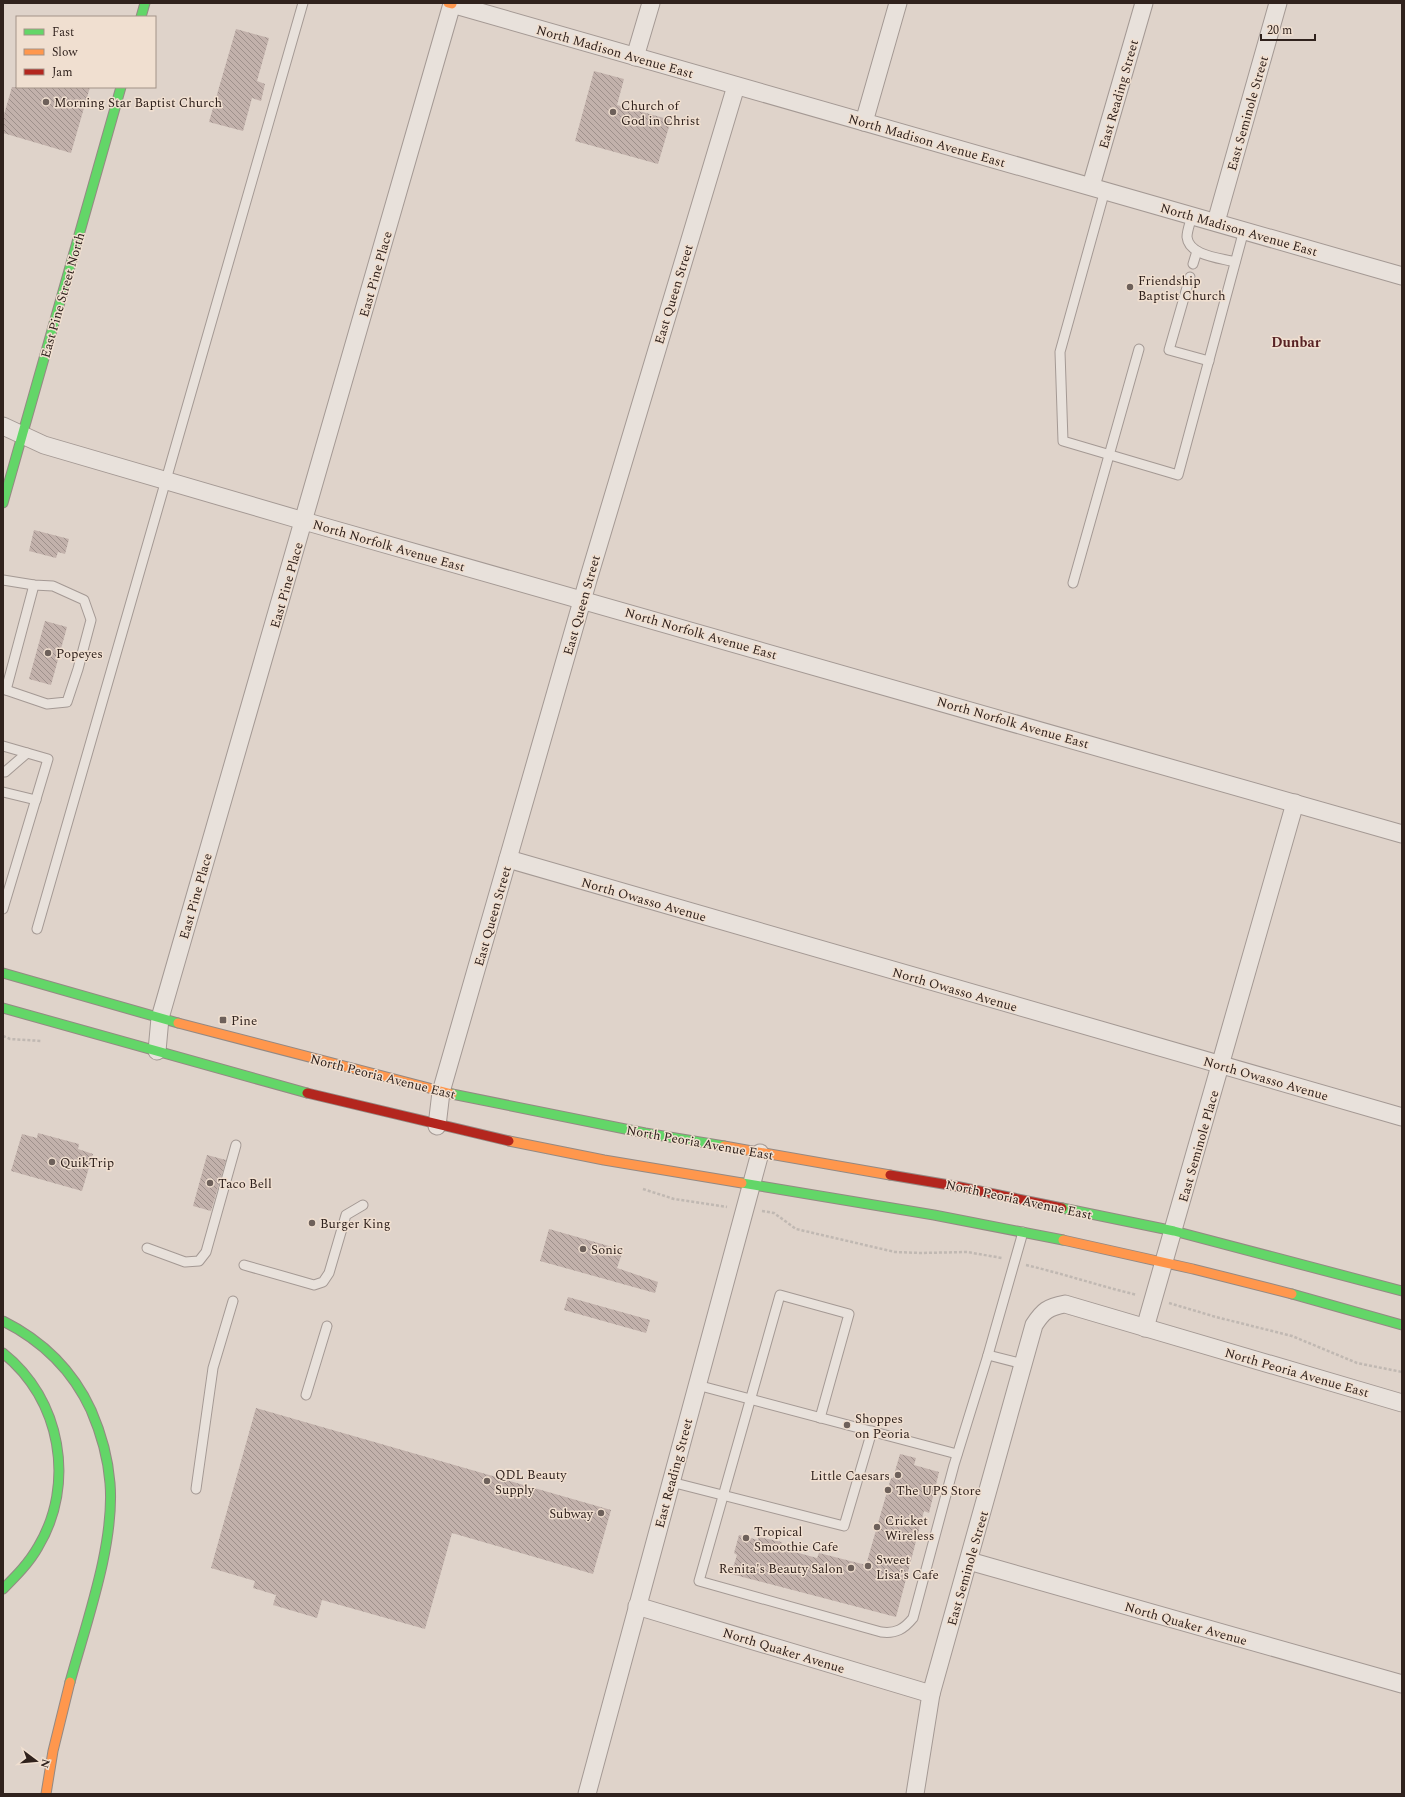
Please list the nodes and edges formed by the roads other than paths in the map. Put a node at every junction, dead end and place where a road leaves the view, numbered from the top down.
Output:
1 (145, 3) edge
2 (303, 3) edge
3 (651, 3) edge
4 (898, 3) edge
5 (1144, 3) edge
6 (1278, 3) edge
7 (450, 4) edge
8 (141, 16) edge
9 (635, 57) junction
10 (736, 86) junction
11 (121, 88) edge
12 (864, 122) junction
13 (1098, 188) junction
14 (1192, 215) junction
15 (1216, 222) junction
16 (1244, 230) junction
17 (1197, 251) junction
18 (1235, 262) junction
19 (1193, 264) dead end
20 (1402, 276) edge
21 (1190, 277) dead end
22 (1140, 349) dead end
23 (1209, 361) junction
24 (3, 426) edge
25 (22, 435) junction
26 (1110, 455) junction
27 (165, 481) junction
28 (3, 503) edge
29 (304, 521) junction
30 (3, 580) edge
31 (1073, 583) dead end
32 (34, 586) junction
33 (582, 599) junction
34 (5, 690) edge
35 (3, 746) edge
36 (28, 753) junction
37 (3, 772) edge
38 (3, 792) edge
39 (36, 800) junction
40 (1295, 803) junction
41 (1402, 834) edge
42 (508, 860) junction
43 (3, 909) edge
44 (37, 929) dead end
45 (3, 973) edge
46 (3, 1008) edge
47 (160, 1018) junction
48 (157, 1052) junction
49 (1220, 1065) junction
50 (441, 1092) junction
51 (1402, 1117) edge
52 (437, 1126) junction
53 (236, 1145) dead end
54 (760, 1153) junction
55 (751, 1184) junction
56 (363, 1205) dead end
57 (1174, 1231) junction
58 (1023, 1232) junction
59 (147, 1248) dead end
60 (1164, 1262) junction
61 (244, 1265) dead end
62 (1402, 1291) edge
63 (233, 1301) dead end
64 (1054, 1306) joint
65 (3, 1321) edge
66 (327, 1326) dead end
67 (1402, 1326) edge
68 (1145, 1328) junction
69 (3, 1353) edge
70 (988, 1356) junction
71 (1023, 1364) junction
72 (697, 1385) junction
73 (306, 1395) dead end
74 (750, 1400) junction
75 (1402, 1403) edge
76 (820, 1418) junction
77 (872, 1431) junction
78 (957, 1454) junction
79 (671, 1482) junction
80 (196, 1489) dead end
81 (723, 1495) junction
82 (969, 1561) junction
83 (3, 1589) edge
84 (637, 1606) junction
85 (1402, 1684) edge
86 (931, 1694) junction
87 (46, 1794) edge
88 (587, 1794) edge
89 (916, 1794) edge

1 - 8 main road
2 - 27 lane
3 - 9 street
4 - 12 street
5 - 13 street, East Reading Street
6 - 15 street, East Seminole Street
7 - 9 street, North Madison Avenue East
7 - 29 street, East Pine Place
9 - 10 street, North Madison Avenue East
10 - 12 street, North Madison Avenue East
10 - 33 street, East Queen Street
11 - 25 main road, East Pine Street North
12 - 13 street, North Madison Avenue East
13 - 14 street, North Madison Avenue East
13 - 26 lane
14 - 15 street, North Madison Avenue East
14 - 17 lane
15 - 16 street, North Madison Avenue East
16 - 18 lane
16 - 20 street, North Madison Avenue East
17 - 18 lane
17 - 19 lane
18 - 23 lane
21 - 23 lane
22 - 26 lane
23 - 26 lane
24 - 25 street, North Norfolk Avenue East
25 - 27 street, North Norfolk Avenue East
25 - 28 main road, East Pine Street North
26 - 31 lane
27 - 29 street, North Norfolk Avenue East
27 - 44 lane
29 - 33 street, North Norfolk Avenue East
29 - 47 street, East Pine Place
30 - 32 lane
32 - 34 lane
32 - 34 lane
33 - 40 street, North Norfolk Avenue East
33 - 42 street, East Queen Street
35 - 36 lane
36 - 37 lane
36 - 39 lane
38 - 39 lane
39 - 43 lane
40 - 41 street, North Norfolk Avenue East
40 - 49 street, East Seminole Place
42 - 49 street, North Owasso Avenue
42 - 50 street, East Queen Street
45 - 47 main road, North Peoria Avenue East
46 - 48 main road
47 - 48 street, East Pine Place
47 - 50 main road, North Peoria Avenue East
48 - 52 main road
49 - 51 street, North Owasso Avenue
49 - 57 street, East Seminole Place
50 - 52 street, East Queen Street
50 - 54 main road, North Peoria Avenue East
52 - 55 main road
53 - 59 lane
54 - 55 street, East Reading Street
54 - 57 main road, North Peoria Avenue East
55 - 58 main road
55 - 72 street, East Reading Street
56 - 61 lane
57 - 60 street, East Seminole Place
57 - 62 main road, North Peoria Avenue East
58 - 60 main road
58 - 70 lane
60 - 67 main road
60 - 68 street, East Seminole Place
63 - 80 lane
64 - 68 street, North Peoria Avenue East
64 - 71 street, East Seminole Street
65 - 87 main road
66 - 73 lane
68 - 75 street, North Peoria Avenue East
69 - 83 main road
70 - 71 lane
70 - 78 lane
71 - 82 street, East Seminole Street
72 - 74 lane
72 - 79 street, East Reading Street
74 - 76 lane
74 - 76 lane
74 - 81 lane
76 - 77 lane
77 - 78 lane
77 - 81 lane
78 - 81 lane
79 - 81 lane
79 - 84 street, East Reading Street
82 - 85 street, North Quaker Avenue
82 - 86 street, East Seminole Street
84 - 86 street, North Quaker Avenue
84 - 88 street, East Reading Street
86 - 89 street, East Seminole Street

